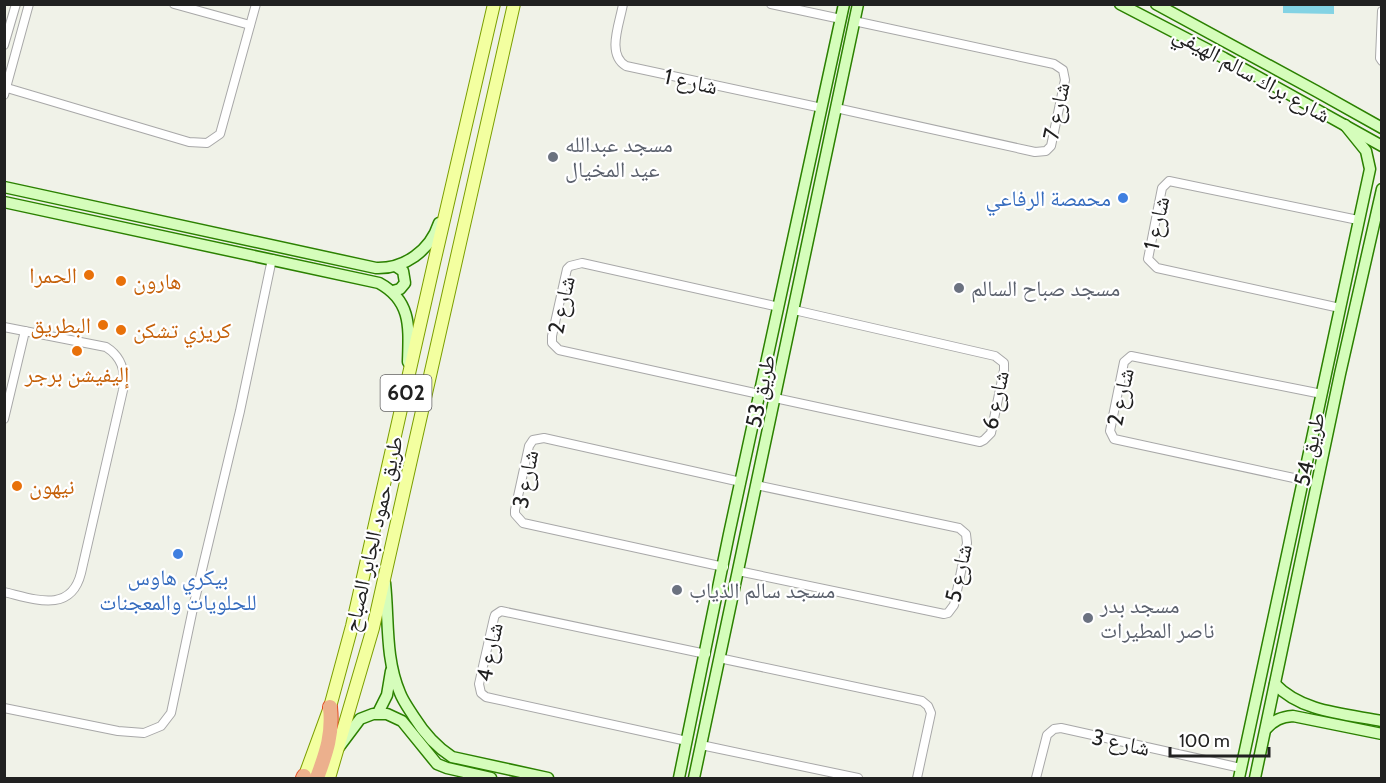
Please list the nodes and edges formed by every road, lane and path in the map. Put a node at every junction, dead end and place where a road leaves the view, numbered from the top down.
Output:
1 (16, 4) edge
2 (29, 4) edge
3 (174, 4) edge
4 (256, 4) edge
5 (494, 4) edge
6 (514, 4) edge
7 (624, 4) edge
8 (771, 4) edge
9 (844, 4) edge
10 (858, 4) edge
11 (1120, 4) edge
12 (1156, 5) edge
13 (1382, 11) edge
14 (841, 20) junction
15 (854, 21) junction
16 (250, 25) junction
17 (1209, 33) junction
18 (4, 45) edge
19 (1201, 45) junction
20 (1232, 45) junction
21 (1224, 58) junction
22 (1382, 61) edge
23 (5, 92) edge
24 (822, 108) junction
25 (836, 108) junction
26 (1345, 125) junction
27 (1382, 128) edge
28 (1382, 146) edge
29 (461, 149) junction
30 (813, 154) junction
31 (825, 157) junction
32 (808, 174) junction
33 (821, 177) junction
34 (4, 187) edge
35 (1382, 189) edge
36 (4, 202) edge
37 (1358, 220) junction
38 (272, 259) junction
39 (1350, 259) junction
40 (434, 263) junction
41 (1365, 264) junction
42 (397, 267) junction
43 (455, 271) junction
44 (393, 291) junction
45 (778, 307) junction
46 (1340, 308) junction
47 (794, 310) junction
48 (4, 327) edge
49 (25, 331) junction
50 (406, 389) junction
51 (759, 394) junction
52 (1322, 394) junction
53 (775, 398) junction
54 (4, 419) edge
55 (1314, 428) junction
56 (1328, 430) junction
57 (1310, 448) junction
58 (1324, 451) junction
59 (1302, 480) junction
60 (741, 482) junction
61 (756, 485) junction
62 (734, 513) junction
63 (750, 514) junction
64 (729, 534) junction
65 (745, 537) junction
66 (724, 567) junction
67 (738, 571) junction
68 (385, 579) junction
69 (4, 592) edge
70 (706, 654) junction
71 (719, 658) junction
72 (392, 668) junction
73 (1275, 684) junction
74 (1305, 705) junction
75 (330, 707) joint
76 (4, 708) edge
77 (378, 713) junction
78 (1301, 717) junction
79 (1382, 721) edge
80 (1265, 729) junction
81 (1382, 734) edge
82 (687, 741) junction
83 (701, 745) junction
84 (339, 747) junction
85 (508, 770) junction
86 (1240, 773) edge
87 (688, 777) edge
88 (307, 778) edge
89 (329, 778) edge
90 (491, 778) edge
91 (500, 778) edge
92 (548, 778) edge
93 (858, 778) edge
94 (917, 778) edge
95 (1036, 778) edge
96 (1255, 778) edge

1 - 18 street
2 - 23 street
3 - 16 street
4 - 16 street
5 - 29 main road, طريق حمود الجابر الصباح / 602
6 - 43 main road, طريق حمود الجابر الصباح / 602
7 - 24 street, شارع 1
8 - 14 street
9 - 14 street, طريق 53
10 - 15 street, طريق 53
11 - 19 street, شارع براك سالم الهيفي
12 - 17 street, شارع براك سالم الهيفي
13 - 22 street
14 - 24 street, طريق 53
15 - 25 street, طريق 53
15 - 25 street, شارع 7
16 - 23 street
17 - 19 street
17 - 20 street, شارع براك سالم الهيفي
19 - 21 street, شارع براك سالم الهيفي
20 - 21 street
20 - 27 street, شارع براك سالم الهيفي
21 - 26 street, شارع براك سالم الهيفي
24 - 30 street, طريق 53
25 - 31 street, طريق 53
26 - 28 street, شارع براك سالم الهيفي
26 - 37 street, طريق 54
29 - 40 main road, طريق حمود الجابر الصباح / 602
29 - 42 street
30 - 31 street
30 - 32 street, طريق 53
31 - 33 street, طريق 53
32 - 33 street
32 - 45 street, طريق 53
33 - 47 street, طريق 53
34 - 42 street
35 - 41 street, طريق 54
36 - 38 street
37 - 39 street, طريق 54
37 - 46 street, شارع 1
38 - 44 street
38 - 76 street
39 - 41 street
39 - 46 street, طريق 54
40 - 43 main road
40 - 50 main road, طريق حمود الجابر الصباح / 602
41 - 56 street, طريق 54
42 - 44 street
43 - 68 main road, طريق حمود الجابر الصباح / 602
44 - 50 street
45 - 51 street, طريق 53
45 - 51 street, شارع 2
46 - 52 street, طريق 54
47 - 53 street, طريق 53
47 - 53 street, شارع 6
48 - 49 street
49 - 54 street
49 - 69 street
50 - 75 main road, طريق حمود الجابر الصباح / 602
51 - 60 street, طريق 53
52 - 55 street, طريق 54
52 - 59 street, شارع 2
53 - 61 street, طريق 53
55 - 56 street
55 - 57 street, طريق 54
56 - 58 street, طريق 54
57 - 58 street
57 - 59 street, طريق 54
58 - 73 street, طريق 54
59 - 86 street, طريق 54
60 - 62 street, طريق 53
60 - 66 street, شارع 3
61 - 63 street, طريق 53
61 - 67 street, شارع 5
62 - 63 street
62 - 64 street, طريق 53
63 - 65 street, طريق 53
64 - 65 street
64 - 66 street, طريق 53
65 - 67 street, طريق 53
66 - 70 street, طريق 53
67 - 71 street, طريق 53
68 - 72 street
68 - 84 main road, طريق حمود الجابر الصباح / 602
70 - 82 street, طريق 53
70 - 82 street, شارع 4
71 - 83 street, طريق 53
71 - 94 street
72 - 77 street
72 - 85 street
73 - 74 street
73 - 80 street, طريق 54
74 - 78 street
74 - 79 street
75 - 88 highway
77 - 84 street
77 - 90 street
78 - 80 street
78 - 81 street
80 - 96 street, طريق 54
82 - 87 street, طريق 53
83 - 87 street, طريق 53
83 - 93 street
84 - 89 main road, طريق حمود الجابر الصباح / 602
85 - 91 street
85 - 92 street
86 - 95 street, شارع 3

